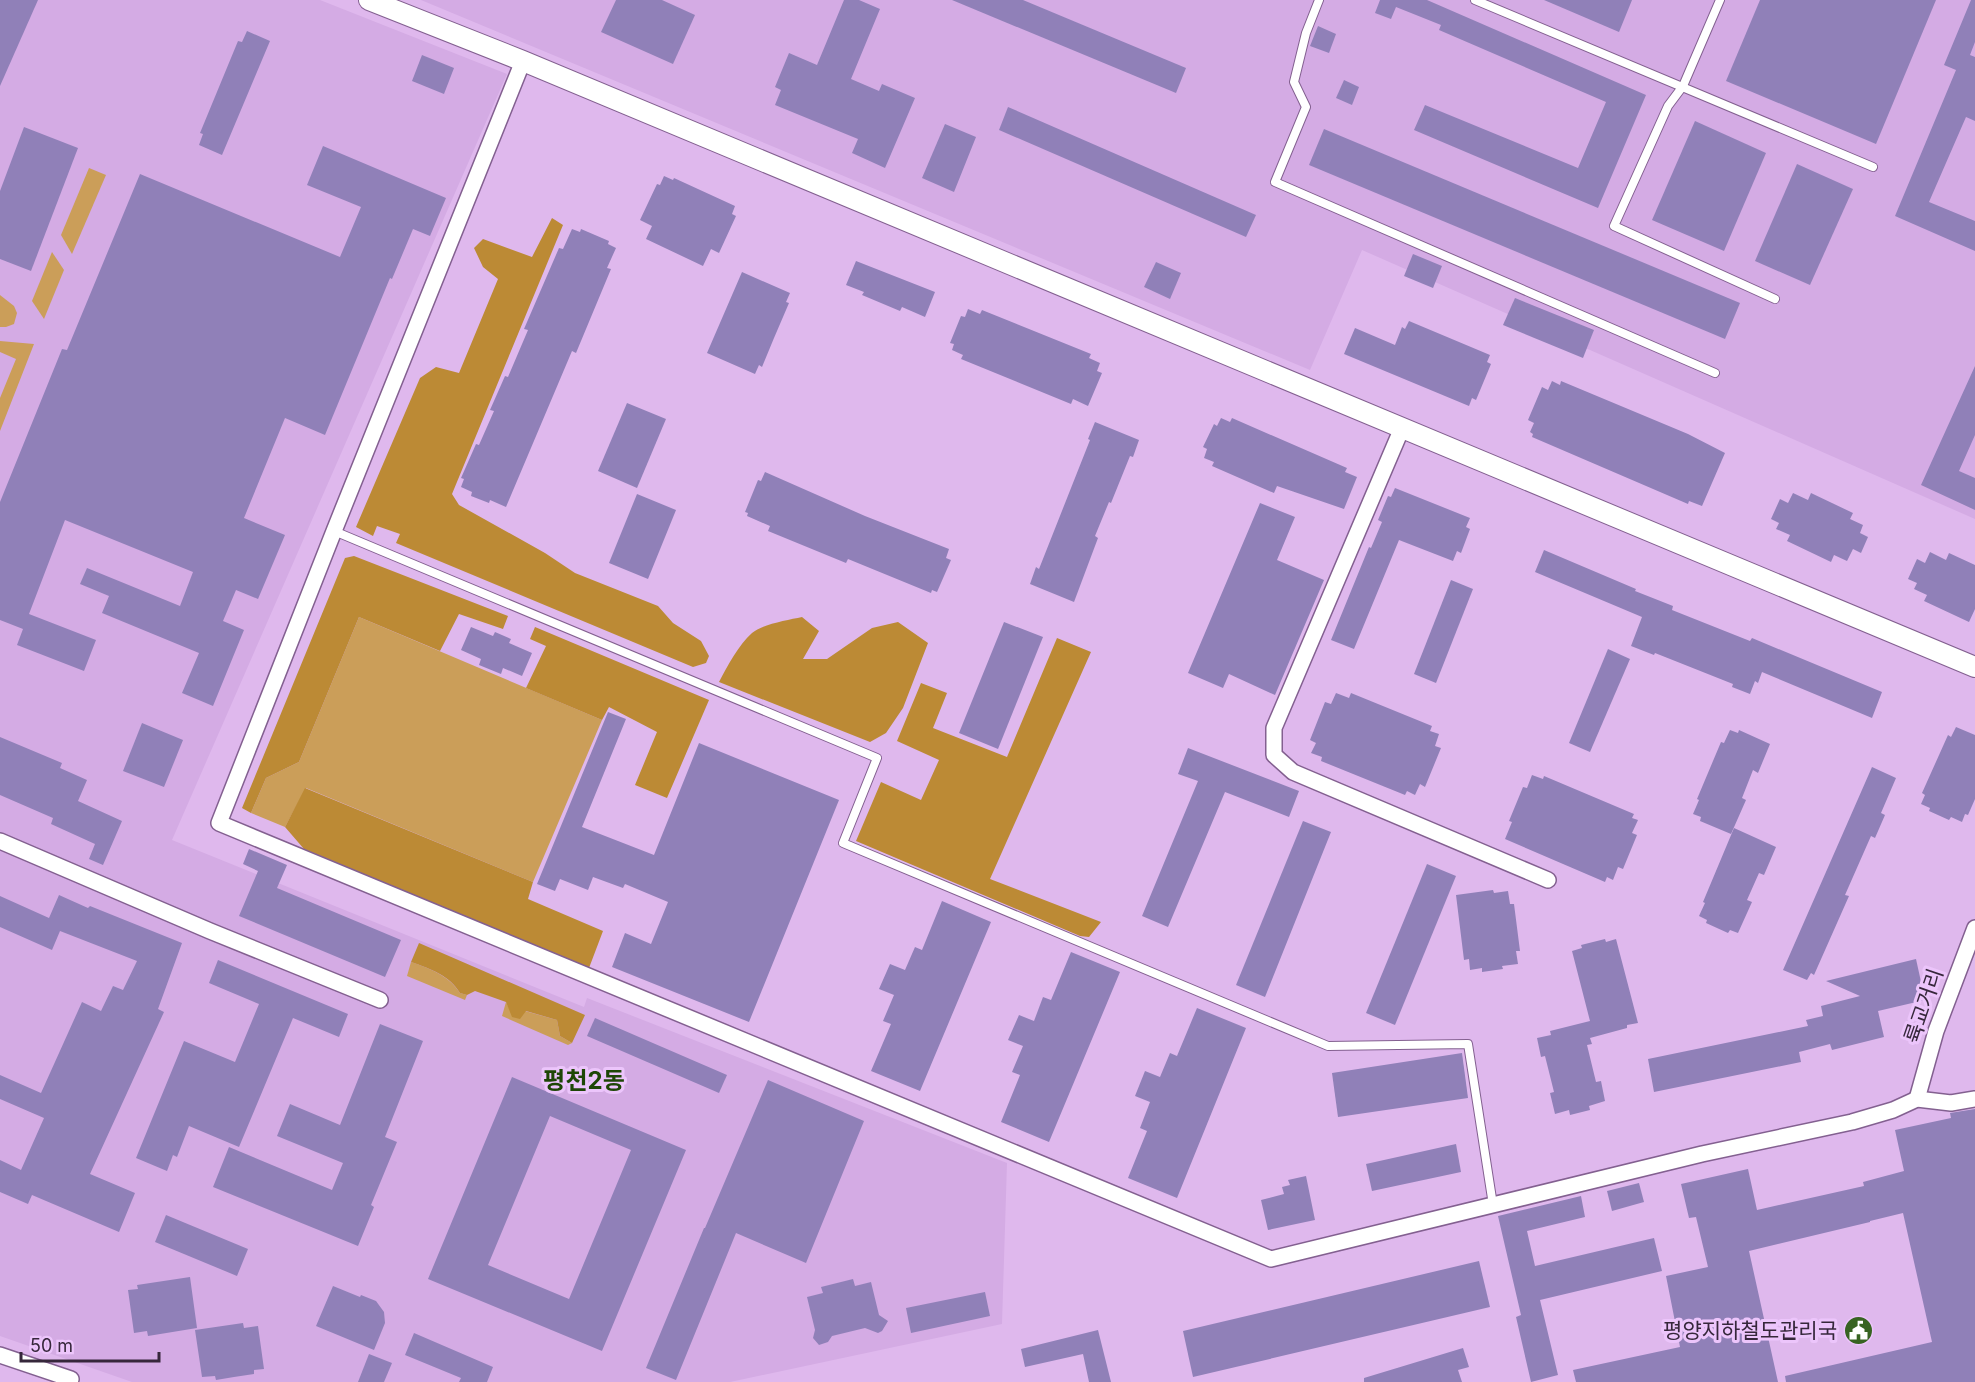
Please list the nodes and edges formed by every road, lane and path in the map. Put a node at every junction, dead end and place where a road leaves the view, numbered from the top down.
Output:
1 (369, 0) edge
2 (1319, 0) edge
3 (1475, 0) edge
4 (1720, 0) edge
5 (524, 62) junction
6 (1683, 86) junction
7 (1873, 167) dead end
8 (1775, 299) dead end
9 (1715, 373) dead end
10 (1402, 428) junction
11 (333, 531) junction
12 (1975, 667) edge
13 (0, 841) edge
14 (1548, 880) dead end
15 (1975, 928) edge
16 (380, 1000) dead end
17 (1917, 1099) junction
18 (1975, 1099) edge
19 (1492, 1205) junction
20 (0, 1355) edge
21 (71, 1379) dead end

1 - 5 street
2 - 9 lane
3 - 6 lane
4 - 6 lane
5 - 10 street
5 - 11 street
6 - 7 lane
6 - 8 lane
10 - 12 street
10 - 14 street
11 - 19 lane
11 - 19 street
13 - 16 street
15 - 17 street, 륙교거리
17 - 18 street
17 - 19 street
20 - 21 street

